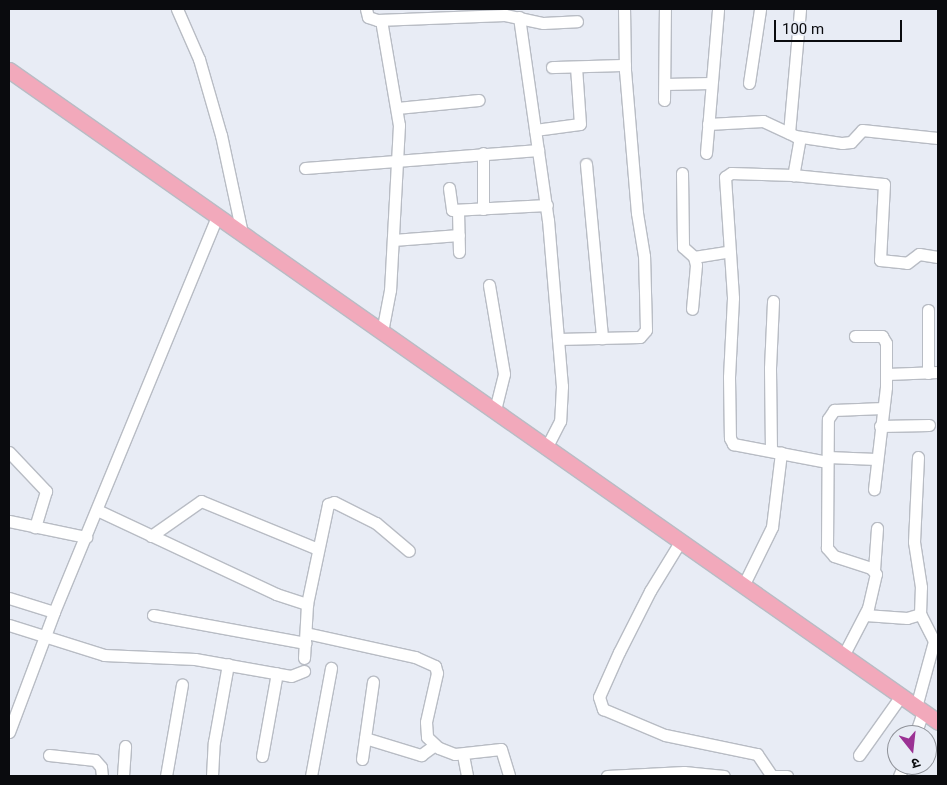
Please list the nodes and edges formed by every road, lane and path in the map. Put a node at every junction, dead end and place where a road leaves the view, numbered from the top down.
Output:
1 (177, 9) edge
2 (366, 9) edge
3 (624, 9) edge
4 (665, 9) edge
5 (718, 9) edge
6 (760, 9) edge
7 (800, 9) edge
8 (505, 12) edge
9 (450, 13) edge
10 (519, 17) junction
11 (381, 20) junction
12 (577, 21) dead end
13 (625, 65) junction
14 (552, 67) dead end
15 (576, 67) junction
16 (9, 70) edge
17 (711, 83) junction
18 (749, 83) dead end
19 (665, 84) junction
20 (479, 100) dead end
21 (664, 100) dead end
22 (397, 108) junction
23 (708, 124) junction
24 (535, 130) junction
25 (789, 133) junction
26 (800, 137) junction
27 (938, 138) edge
28 (538, 150) junction
29 (483, 153) junction
30 (706, 153) dead end
31 (396, 159) junction
32 (586, 164) dead end
33 (305, 168) dead end
34 (682, 173) dead end
35 (793, 175) junction
36 (449, 188) dead end
37 (547, 205) junction
38 (483, 209) junction
39 (458, 211) junction
40 (217, 216) junction
41 (242, 234) junction
42 (459, 235) junction
43 (393, 240) junction
44 (730, 251) junction
45 (459, 252) dead end
46 (694, 257) junction
47 (938, 257) edge
48 (489, 285) dead end
49 (774, 301) dead end
50 (692, 309) dead end
51 (928, 310) dead end
52 (382, 332) junction
53 (855, 336) dead end
54 (602, 338) junction
55 (558, 339) junction
56 (933, 372) edge
57 (887, 374) junction
58 (883, 408) junction
59 (495, 412) junction
60 (929, 425) dead end
61 (880, 426) junction
62 (546, 449) junction
63 (9, 452) edge
64 (776, 452) junction
65 (918, 457) dead end
66 (827, 459) junction
67 (876, 459) junction
68 (874, 489) dead end
69 (96, 510) junction
70 (9, 521) edge
71 (35, 527) junction
72 (877, 528) dead end
73 (152, 536) junction
74 (86, 538) junction
75 (680, 542) junction
76 (318, 549) junction
77 (409, 551) dead end
78 (874, 570) junction
79 (743, 586) junction
80 (9, 598) edge
81 (307, 604) junction
82 (54, 612) junction
83 (920, 614) junction
84 (153, 615) dead end
85 (865, 615) junction
86 (9, 625) edge
87 (44, 638) junction
88 (305, 638) junction
89 (843, 656) junction
90 (304, 658) dead end
91 (228, 664) junction
92 (331, 668) dead end
93 (304, 671) dead end
94 (277, 673) junction
95 (373, 682) dead end
96 (182, 684) dead end
97 (900, 696) junction
98 (920, 710) junction
99 (12, 715) edge
100 (938, 722) edge
101 (917, 725) edge
102 (9, 732) edge
103 (365, 738) junction
104 (435, 745) junction
105 (125, 746) dead end
106 (464, 755) junction
107 (860, 755) dead end
108 (49, 756) dead end
109 (262, 756) dead end
110 (362, 759) dead end
111 (636, 775) edge
112 (102, 776) edge
113 (123, 776) edge
114 (166, 776) edge
115 (212, 776) edge
116 (311, 776) edge
117 (467, 776) edge
118 (509, 776) edge
119 (607, 776) edge
120 (724, 776) edge
121 (773, 776) edge
122 (787, 776) edge

1 - 41 street
2 - 11 street
3 - 13 street
4 - 19 street
5 - 17 street
6 - 18 street
7 - 25 street
8 - 9 street
8 - 10 street
9 - 11 street
10 - 12 street
10 - 24 street
11 - 22 street
13 - 15 street
13 - 54 street
14 - 15 street
15 - 24 street
16 - 40 main road
17 - 19 street
17 - 23 street
19 - 21 street
20 - 22 street
22 - 31 street
23 - 25 street
23 - 30 street
24 - 28 street
25 - 26 street
26 - 27 street
26 - 35 street
28 - 29 street
28 - 37 street
29 - 31 street
29 - 38 street
31 - 33 street
31 - 43 street
32 - 54 street
34 - 46 street
35 - 44 street
35 - 47 street
36 - 39 street
37 - 38 street
37 - 55 street
38 - 39 street
39 - 42 street
40 - 41 main road
40 - 69 street
41 - 52 main road
42 - 43 street
42 - 45 street
43 - 52 street
44 - 46 street
44 - 64 street
46 - 50 street
48 - 59 street
49 - 64 street
51 - 56 street
52 - 59 main road
53 - 57 street
54 - 55 street
55 - 62 street
56 - 57 street
57 - 58 street
58 - 61 street
58 - 66 street
59 - 62 main road
60 - 61 street
61 - 67 street
62 - 75 main road
63 - 71 street
64 - 66 street
64 - 79 street
65 - 83 street
66 - 67 street
66 - 78 street
67 - 68 street
69 - 73 street
69 - 74 street
70 - 71 street
71 - 74 street
72 - 78 street
73 - 76 street
73 - 81 street
74 - 82 street
75 - 79 main road
75 - 121 street
76 - 77 street
76 - 81 street
78 - 85 street
79 - 89 main road
80 - 82 street
81 - 88 street
82 - 87 street
83 - 85 street
83 - 98 street
84 - 88 street
85 - 89 street
86 - 87 street
87 - 91 street
87 - 99 street
88 - 90 street
88 - 104 street
89 - 97 main road
91 - 94 street
91 - 115 street
92 - 116 street
93 - 94 street
94 - 109 street
95 - 103 street
96 - 114 street
97 - 98 main road
97 - 107 street
98 - 100 main road
98 - 101 street
99 - 102 street
103 - 104 street
103 - 110 street
104 - 106 street
105 - 113 street
106 - 117 street
106 - 118 street
108 - 112 street
111 - 119 street
111 - 120 street
121 - 122 street

